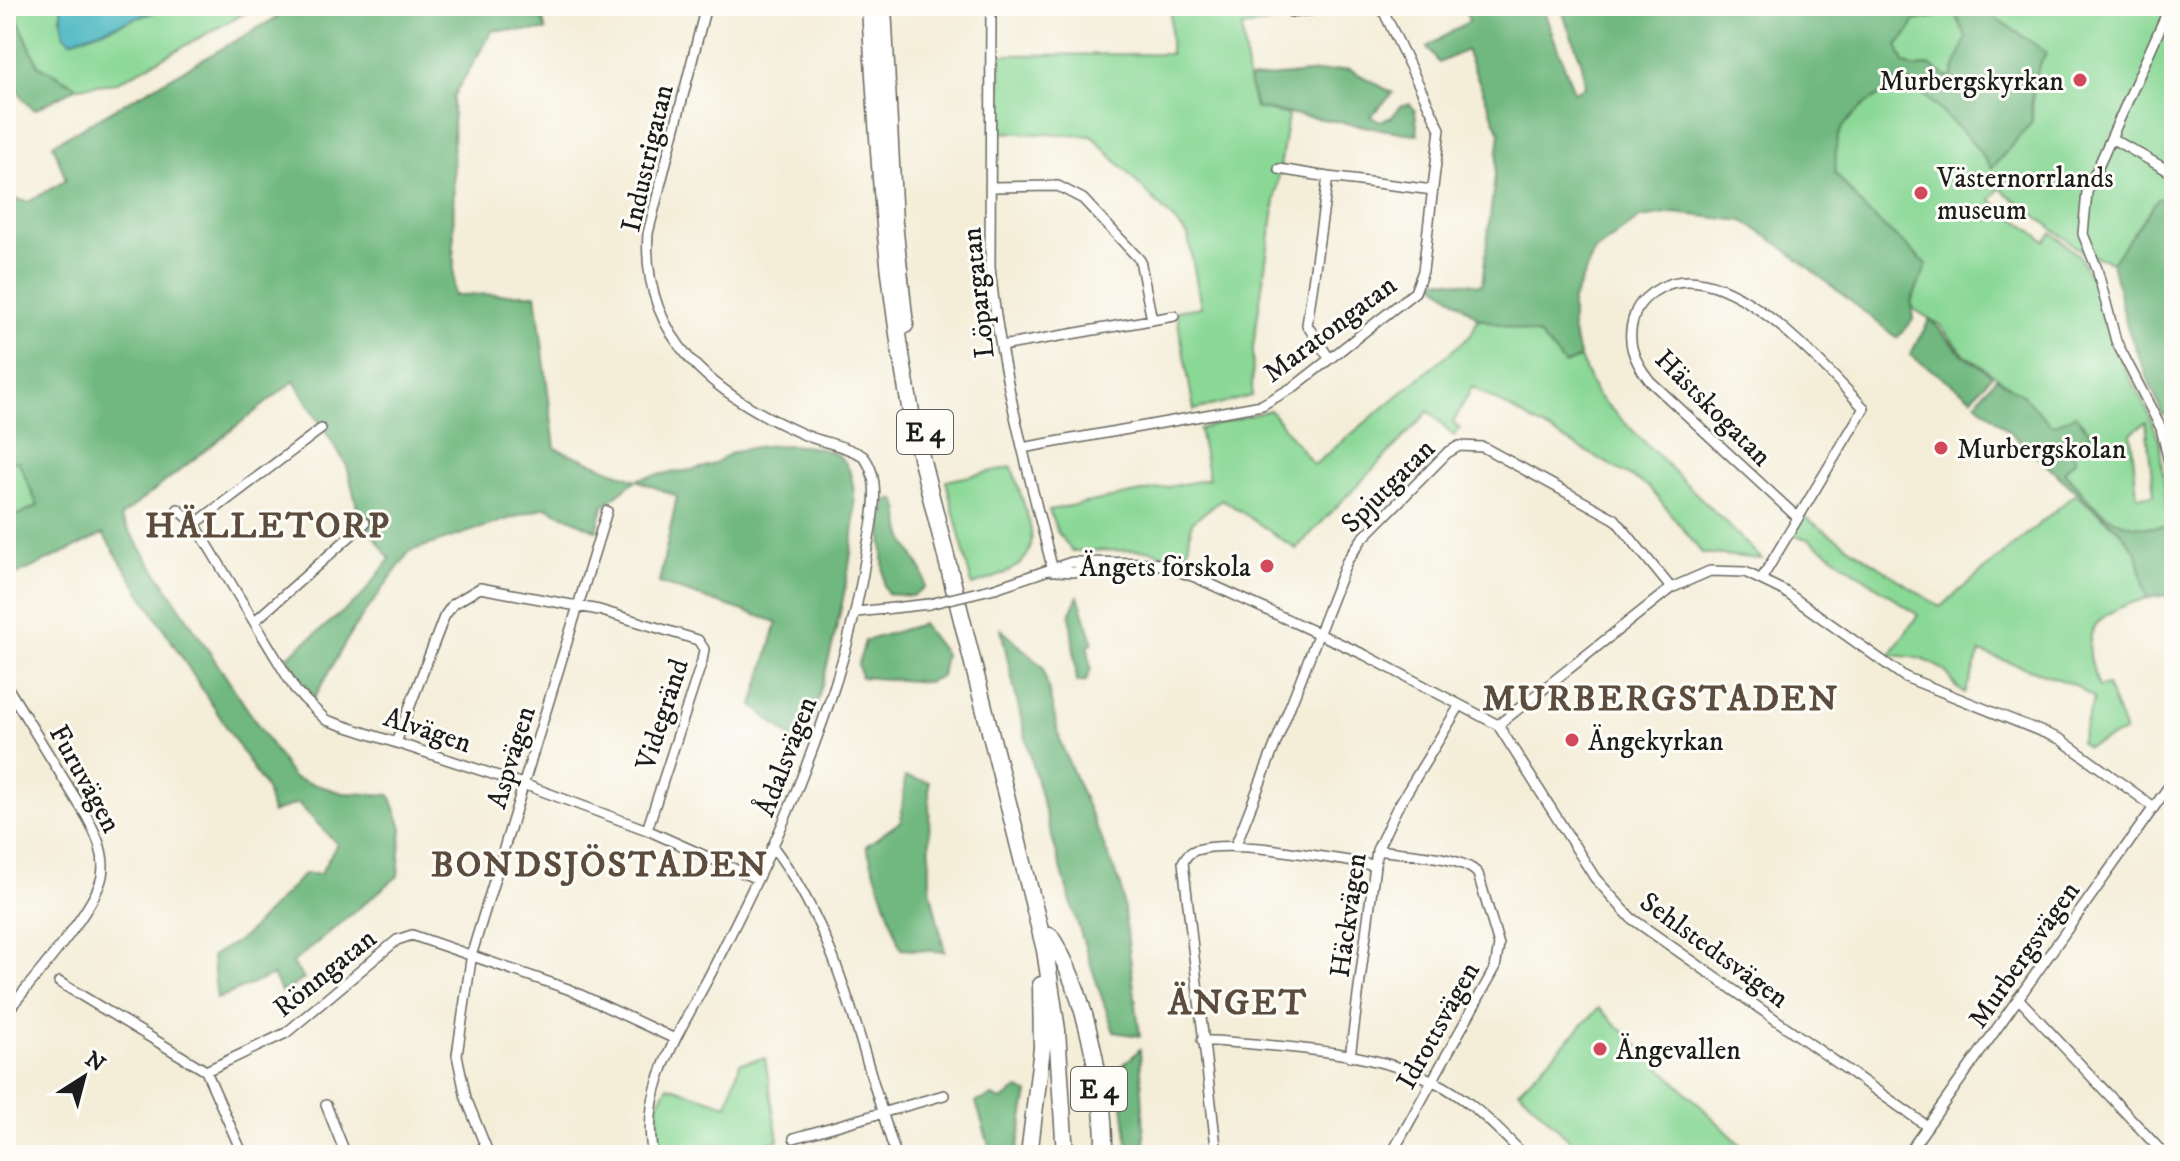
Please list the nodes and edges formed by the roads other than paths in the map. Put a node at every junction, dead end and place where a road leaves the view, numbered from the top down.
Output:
1 (706, 6) edge
2 (870, 6) edge
3 (883, 6) edge
4 (991, 6) edge
5 (1290, 6) edge
6 (1367, 6) edge
7 (1381, 6) edge
8 (2170, 6) edge
9 (2111, 138) junction
10 (2174, 165) edge
11 (1279, 169) dead end
12 (1328, 177) junction
13 (991, 187) junction
14 (1433, 190) junction
15 (1174, 316) dead end
16 (1152, 320) junction
17 (1002, 346) junction
18 (1329, 358) junction
19 (321, 429) dead end
20 (1022, 448) junction
21 (2166, 448) junction
22 (856, 452) joint
23 (2174, 455) edge
24 (178, 509) dead end
25 (607, 511) dead end
26 (2174, 515) edge
27 (1797, 517) junction
28 (365, 523) dead end
29 (195, 524) junction
30 (1053, 571) junction
31 (1762, 578) junction
32 (1671, 588) junction
33 (578, 607) junction
34 (857, 612) junction
35 (256, 620) junction
36 (1317, 631) junction
37 (6, 685) edge
38 (1460, 705) junction
39 (1498, 725) junction
40 (397, 740) junction
41 (2174, 779) edge
42 (526, 785) junction
43 (2154, 807) junction
44 (647, 830) junction
45 (773, 847) junction
46 (1235, 847) junction
47 (1377, 850) junction
48 (1374, 865) junction
49 (757, 879) junction
50 (1038, 918) junction
51 (1050, 936) junction
52 (472, 953) junction
53 (59, 982) dead end
54 (2018, 998) junction
55 (6, 1013) edge
56 (675, 1039) junction
57 (1202, 1040) junction
58 (1350, 1057) junction
59 (206, 1071) junction
60 (1432, 1080) junction
61 (944, 1095) dead end
62 (326, 1105) dead end
63 (881, 1113) junction
64 (1927, 1126) junction
65 (794, 1138) dead end
66 (243, 1155) edge
67 (346, 1155) edge
68 (489, 1155) edge
69 (653, 1155) edge
70 (896, 1155) edge
71 (1029, 1155) edge
72 (1065, 1155) edge
73 (1104, 1155) edge
74 (1217, 1155) edge
75 (1391, 1155) edge
76 (1524, 1155) edge
77 (1907, 1155) edge
78 (2165, 1155) edge

1 - 22 street, Industrigatan
2 - 50 highway, E 4
3 - 51 highway, E 4
4 - 13 street, Löpargatan
5 - 6 street
7 - 14 street, Maratongatan
8 - 9 street
9 - 10 street
9 - 21 street
11 - 12 street
12 - 14 street
12 - 18 street
13 - 16 street
13 - 17 street, Löpargatan
14 - 18 street, Maratongatan
15 - 16 street
16 - 17 street
17 - 20 street, Löpargatan
18 - 20 street, Maratongatan
19 - 29 street
20 - 30 street, Löpargatan
21 - 23 street
21 - 26 street
22 - 34 street, Ådalsvägen
24 - 29 street, Alvägen
25 - 33 street, Aspvägen
27 - 27 street, Hästskogatan
27 - 31 street
28 - 35 street
29 - 35 street, Alvägen
30 - 34 street, bridge
30 - 36 street
31 - 32 street
31 - 43 street
32 - 36 street, Spjutgatan
32 - 39 street
33 - 40 street
33 - 42 street, Aspvägen
33 - 44 street, Videgränd
34 - 45 street, Ådalsvägen
35 - 40 street, Alvägen
36 - 38 street
36 - 46 street, Spjutgatan
37 - 55 street, Furuvägen
38 - 39 street
38 - 47 street, Häckvägen
39 - 64 street, Sehlstedtsvägen
40 - 42 street, Alvägen
41 - 43 street, Murbergsvägen
42 - 44 street, Alvägen
42 - 52 street, Aspvägen
43 - 54 street, Murbergsvägen
44 - 49 street, Alvägen
45 - 49 street, Ådalsvägen
45 - 63 street
46 - 48 street
46 - 57 street
47 - 48 street, Häckvägen
47 - 60 street, Idrottsvägen
48 - 58 street, Häckvägen
49 - 56 street, Ådalsvägen
50 - 71 highway, E 4
50 - 72 highway, E 4
51 - 72 highway, E 4
51 - 73 highway, E 4
52 - 56 street, Rönngatan
52 - 59 street, Rönngatan
52 - 68 street, Aspvägen
53 - 59 street
54 - 64 street, Murbergsvägen
54 - 78 street
56 - 69 street, Ådalsvägen
57 - 58 street
57 - 74 street
58 - 60 street
59 - 66 street
60 - 75 street, Idrottsvägen
60 - 76 street
61 - 63 street
62 - 67 street
63 - 65 street
63 - 70 street
64 - 77 street, Murbergsvägen

